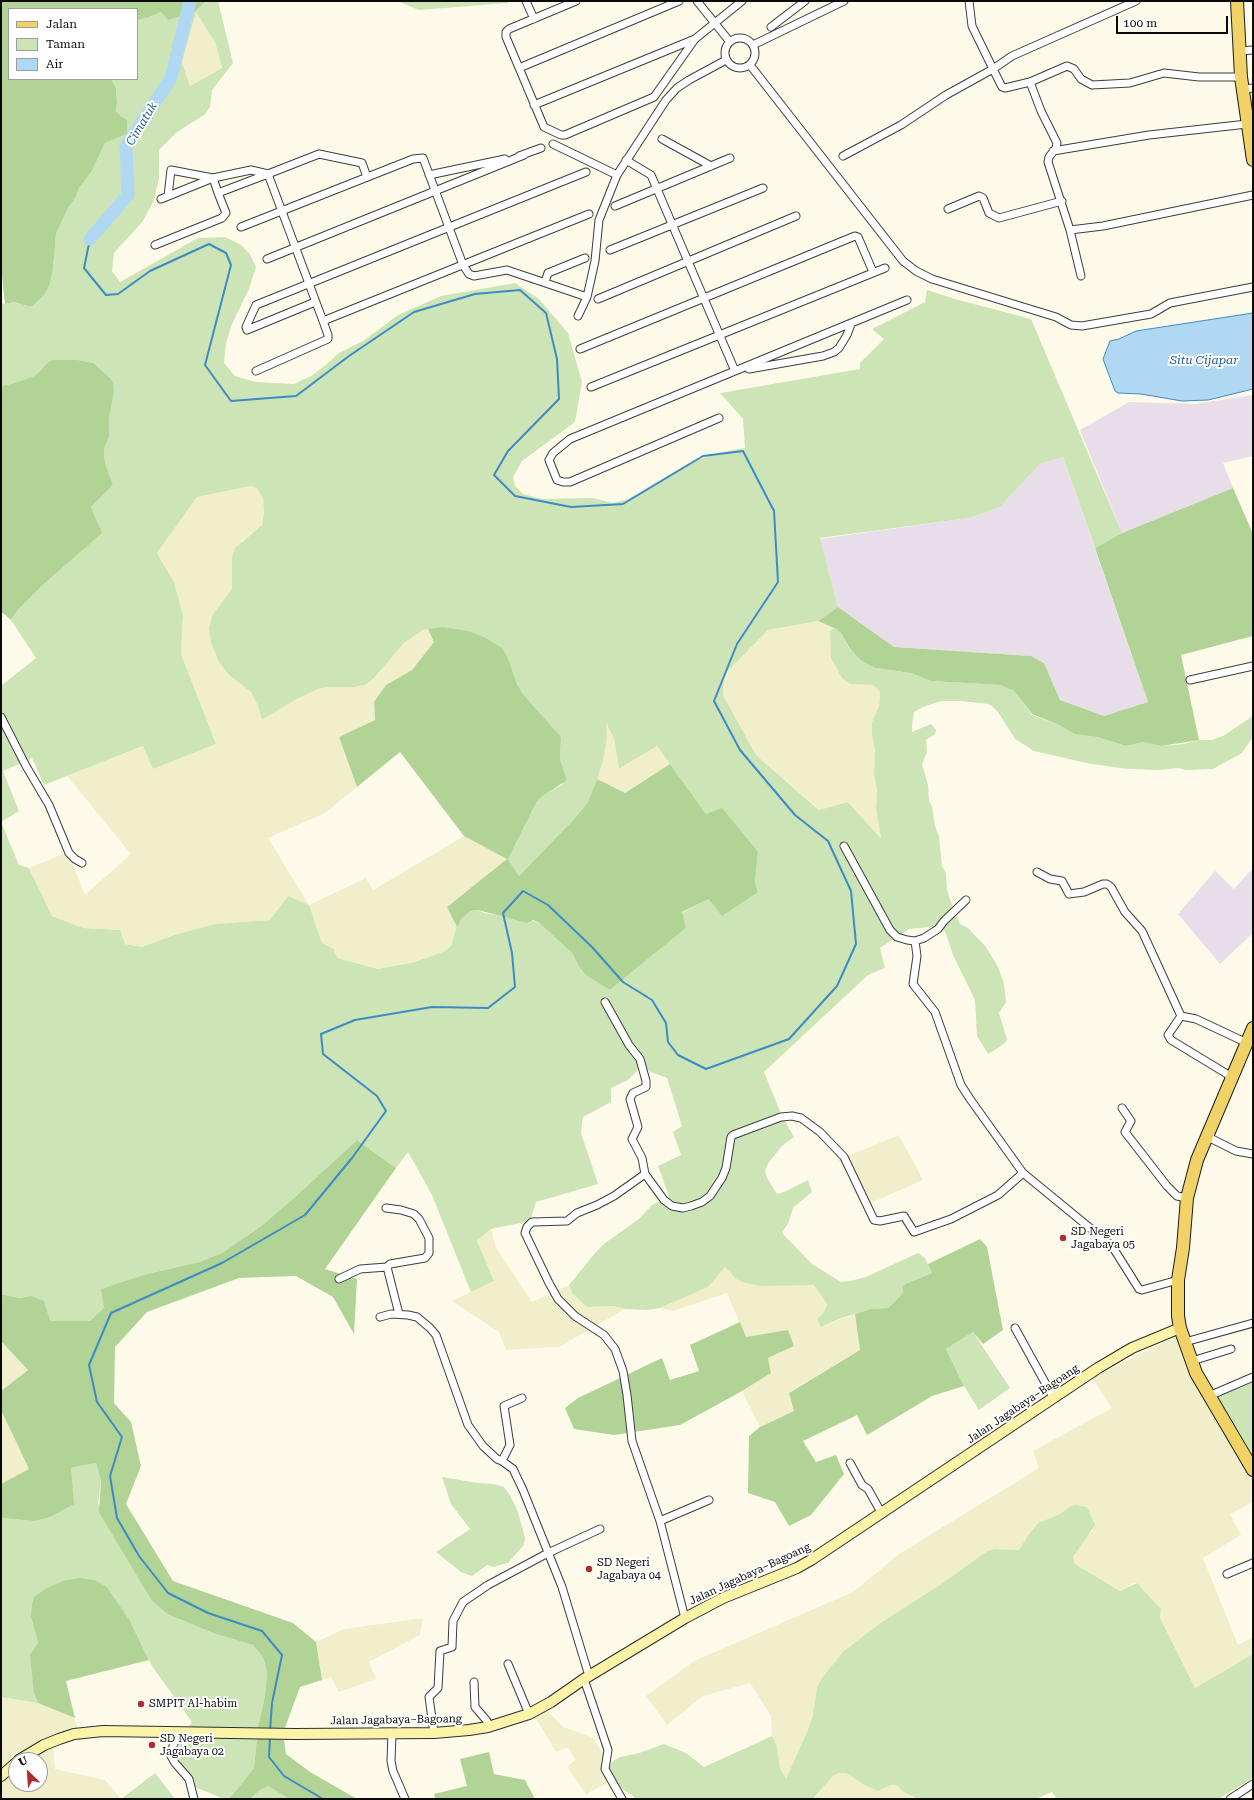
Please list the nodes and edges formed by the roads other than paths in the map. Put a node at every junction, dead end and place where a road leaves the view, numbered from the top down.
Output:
1 (526, 1) edge
2 (576, 1) edge
3 (679, 1) edge
4 (697, 1) edge
5 (742, 1) edge
6 (805, 1) edge
7 (844, 1) edge
8 (969, 1) edge
9 (1136, 1) edge
10 (1237, 1) edge
11 (534, 19) junction
12 (715, 23) junction
13 (771, 27) dead end
14 (695, 39) junction
15 (730, 42) junction
16 (753, 45) junction
17 (1253, 50) edge
18 (1239, 51) junction
19 (726, 60) junction
20 (750, 65) junction
21 (519, 68) junction
22 (993, 70) junction
23 (1030, 82) junction
24 (1246, 85) edge
25 (534, 105) junction
26 (1249, 122) edge
27 (662, 139) dead end
28 (553, 144) dead end
29 (541, 148) dead end
30 (1053, 151) junction
31 (524, 155) junction
32 (843, 156) dead end
33 (730, 158) dead end
34 (626, 160) junction
35 (1253, 160) edge
36 (711, 166) junction
37 (586, 172) dead end
38 (268, 174) junction
39 (429, 175) junction
40 (617, 175) junction
41 (367, 177) junction
42 (213, 178) junction
43 (658, 188) junction
44 (763, 188) dead end
45 (435, 191) junction
46 (218, 193) junction
47 (1253, 195) edge
48 (1062, 201) junction
49 (615, 206) dead end
50 (948, 209) dead end
51 (281, 211) junction
52 (589, 214) dead end
53 (796, 216) dead end
54 (673, 224) junction
55 (241, 227) dead end
56 (449, 227) junction
57 (1070, 230) junction
58 (155, 245) dead end
59 (295, 248) junction
60 (610, 250) dead end
61 (585, 258) dead end
62 (267, 259) dead end
63 (689, 261) junction
64 (463, 265) junction
65 (885, 268) dead end
66 (873, 272) junction
67 (1081, 276) dead end
68 (545, 282) junction
69 (309, 284) junction
70 (1253, 287) edge
71 (587, 297) junction
72 (704, 298) junction
73 (598, 299) dead end
74 (907, 300) dead end
75 (315, 302) junction
76 (578, 316) dead end
77 (322, 321) junction
78 (851, 324) junction
79 (720, 335) junction
80 (580, 349) dead end
81 (256, 371) dead end
82 (735, 371) junction
83 (591, 387) dead end
84 (719, 418) dead end
85 (1253, 666) edge
86 (1190, 680) dead end
87 (1, 717) edge
88 (844, 846) dead end
89 (82, 863) dead end
90 (1037, 872) dead end
91 (966, 900) dead end
92 (915, 941) junction
93 (605, 1002) dead end
94 (1181, 1016) junction
95 (1253, 1028) edge
96 (1246, 1043) junction
97 (1232, 1077) junction
98 (1122, 1108) dead end
99 (1206, 1136) junction
100 (1253, 1154) edge
101 (645, 1174) junction
102 (1023, 1174) junction
103 (1187, 1198) junction
104 (386, 1208) dead end
105 (387, 1267) junction
106 (339, 1279) dead end
107 (1178, 1280) junction
108 (399, 1314) junction
109 (380, 1317) dead end
110 (1253, 1324) edge
111 (1015, 1328) dead end
112 (1180, 1328) junction
113 (1185, 1342) junction
114 (1231, 1349) dead end
115 (1192, 1361) junction
116 (1253, 1377) edge
117 (1209, 1396) junction
118 (1053, 1397) junction
119 (522, 1398) dead end
120 (502, 1461) junction
121 (850, 1463) dead end
122 (1253, 1470) edge
123 (709, 1500) dead end
124 (882, 1514) junction
125 (660, 1522) junction
126 (600, 1528) dead end
127 (548, 1553) junction
128 (1253, 1563) edge
129 (1227, 1574) dead end
130 (685, 1618) junction
131 (508, 1664) dead end
132 (587, 1677) junction
133 (474, 1682) dead end
134 (529, 1714) junction
135 (488, 1726) junction
136 (178, 1732) junction
137 (434, 1733) junction
138 (392, 1734) junction
139 (32, 1752) edge
140 (1253, 1784) edge
141 (194, 1799) edge
142 (405, 1799) edge
143 (622, 1799) edge
144 (1230, 1799) edge

1 - 11 street
2 - 11 street
3 - 21 street
4 - 12 street
5 - 12 street
6 - 13 street
7 - 16 street
8 - 22 street
9 - 22 street
10 - 18 main road
11 - 21 street
12 - 14 street
12 - 15 street
14 - 25 street
14 - 25 street
15 - 16 street
15 - 19 street
16 - 20 street
17 - 18 street
18 - 24 main road
19 - 20 street
19 - 34 street
20 - 70 street
21 - 25 street
22 - 23 street
22 - 32 street
23 - 24 street
23 - 30 street
24 - 26 main road
26 - 30 street
26 - 35 main road
27 - 36 street
28 - 40 street
29 - 31 street
30 - 48 street
31 - 39 street
31 - 45 street
33 - 36 street
34 - 40 street
34 - 43 street
36 - 43 street
37 - 56 street
38 - 41 street
38 - 42 street
38 - 46 street
38 - 51 street
39 - 41 street
39 - 45 street
40 - 71 street
41 - 51 street
42 - 42 street
42 - 46 street
43 - 49 street
43 - 54 street
44 - 54 street
45 - 56 street
45 - 59 street
46 - 58 street
47 - 57 street
48 - 50 street
48 - 57 street
51 - 55 street
51 - 59 street
52 - 64 street
53 - 63 street
54 - 60 street
54 - 63 street
56 - 64 street
56 - 69 street
57 - 67 street
59 - 62 street
59 - 69 street
61 - 68 street
63 - 72 street
63 - 73 street
64 - 68 street
64 - 77 street
65 - 66 street
66 - 72 street
66 - 79 street
68 - 71 street
69 - 75 street
69 - 75 street
71 - 76 street
72 - 79 street
72 - 80 street
74 - 78 street
75 - 77 street
77 - 81 street
78 - 82 street
78 - 82 street
79 - 82 street
79 - 83 street
82 - 84 street
85 - 86 street
87 - 89 street
88 - 92 street
90 - 94 street
91 - 92 street
92 - 102 street
93 - 101 street
94 - 96 street
94 - 97 street
95 - 96 main road
96 - 97 main road
97 - 99 main road
98 - 103 street
99 - 100 street
99 - 103 main road
101 - 102 street
101 - 125 street
102 - 107 street
103 - 107 main road
104 - 105 street
105 - 106 street
105 - 108 street
107 - 112 main road
108 - 109 street
108 - 120 street
110 - 113 street
111 - 118 street
112 - 113 main road
112 - 118 street, Jalan Jagabaya–Bagoang
113 - 115 main road
114 - 115 street
115 - 117 main road
116 - 117 street
117 - 122 main road
118 - 124 street, Jalan Jagabaya–Bagoang
119 - 120 street
120 - 127 street
121 - 124 street
123 - 125 street
124 - 130 street, Jalan Jagabaya–Bagoang
125 - 130 street
126 - 127 street
127 - 132 street
127 - 137 street
128 - 129 street
130 - 132 street, Jalan Jagabaya–Bagoang
131 - 134 street
132 - 134 street, Jalan Jagabaya–Bagoang
132 - 143 street
133 - 135 street
134 - 135 street, Jalan Jagabaya–Bagoang
135 - 137 street, Jalan Jagabaya–Bagoang
136 - 138 street, Jalan Jagabaya–Bagoang
136 - 139 street
136 - 141 street
137 - 138 street, Jalan Jagabaya–Bagoang
138 - 142 street
140 - 144 street

